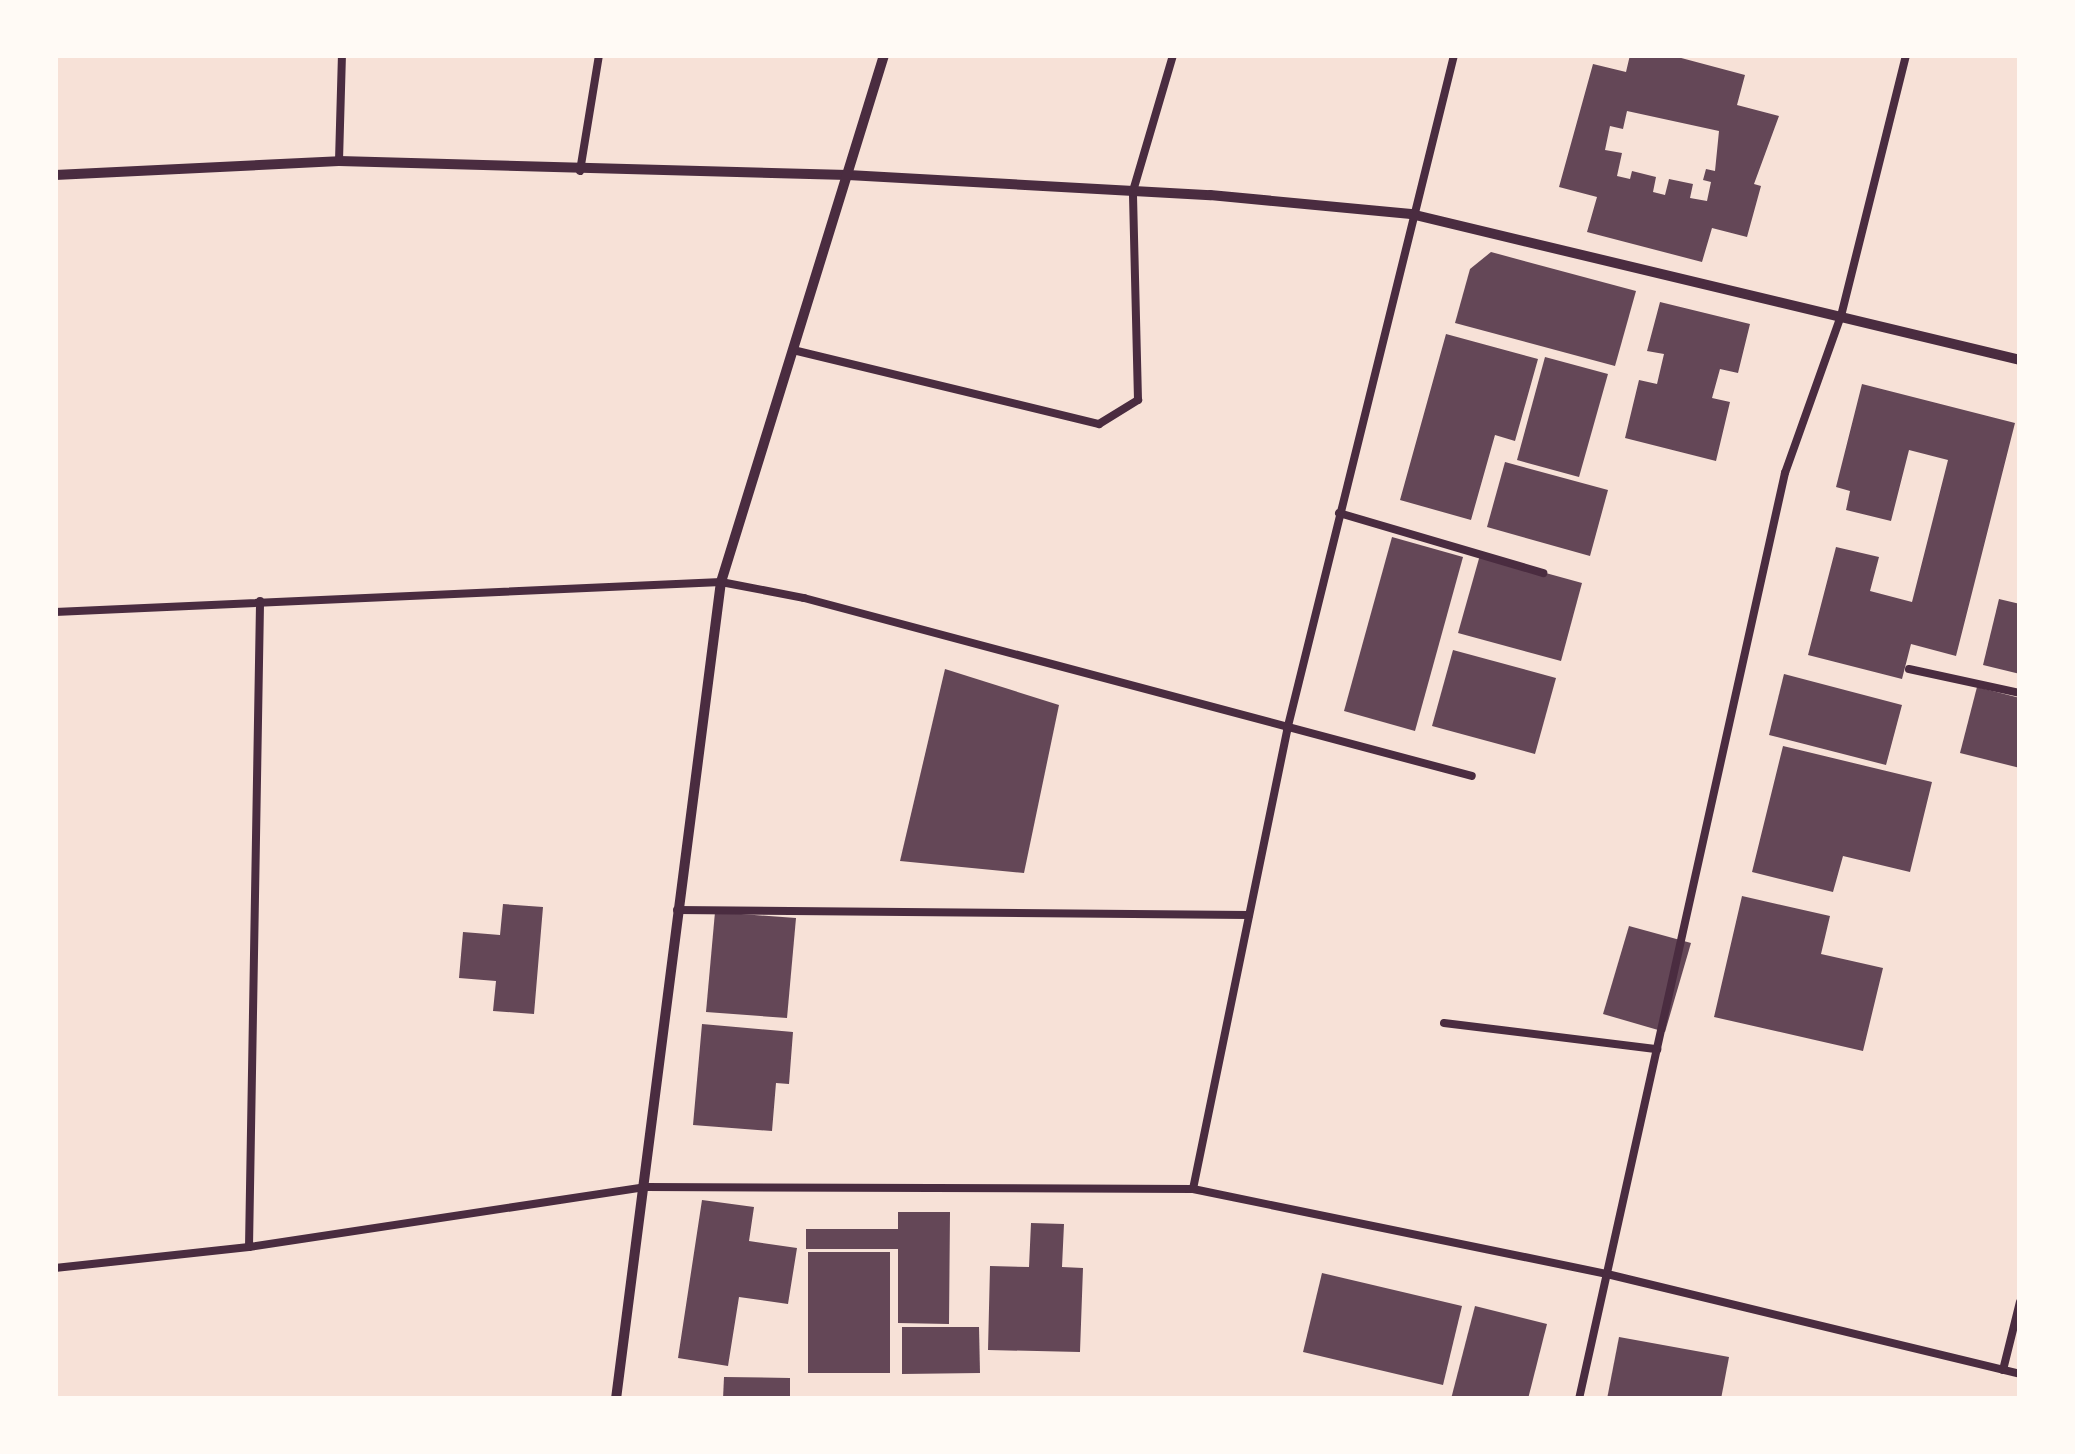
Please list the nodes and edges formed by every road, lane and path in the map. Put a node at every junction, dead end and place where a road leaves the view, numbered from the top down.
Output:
1 (342, 55) edge
2 (599, 55) edge
3 (884, 55) edge
4 (1173, 55) edge
5 (1454, 55) edge
6 (1906, 55) edge
7 (339, 161) junction
8 (580, 171) junction
9 (55, 175) edge
10 (848, 175) junction
11 (1133, 191) junction
12 (1411, 214) junction
13 (1840, 316) junction
14 (794, 350) junction
15 (2020, 360) edge
16 (1339, 513) junction
17 (1543, 573) dead end
18 (721, 582) junction
19 (260, 602) junction
20 (55, 612) edge
21 (1909, 669) dead end
22 (2020, 694) edge
23 (1287, 730) junction
24 (1472, 776) dead end
25 (677, 910) junction
26 (1249, 915) junction
27 (1444, 1023) dead end
28 (1657, 1050) junction
29 (646, 1187) junction
30 (1193, 1189) junction
31 (248, 1246) junction
32 (55, 1268) edge
33 (1607, 1274) junction
34 (2020, 1302) edge
35 (2003, 1370) junction
36 (2020, 1374) edge
37 (616, 1399) edge
38 (1579, 1399) edge

1 - 7 lane
2 - 8 lane
3 - 10 street
4 - 11 lane
5 - 12 lane
6 - 13 lane
7 - 8 street
7 - 9 street
8 - 10 street
10 - 11 street
10 - 14 street
11 - 12 street
11 - 14 lane
12 - 13 street
12 - 16 lane
13 - 15 street
13 - 28 lane
14 - 18 street
16 - 17 lane
16 - 23 lane
18 - 19 lane
18 - 23 lane
18 - 25 street
19 - 20 lane
19 - 31 lane
21 - 22 lane
23 - 24 lane
23 - 26 lane
25 - 26 lane
25 - 29 street
26 - 30 lane
27 - 28 lane
28 - 33 lane
29 - 30 lane
29 - 31 lane
29 - 37 street
30 - 33 lane
31 - 32 lane
33 - 35 lane
33 - 38 lane
34 - 35 lane
35 - 36 lane

